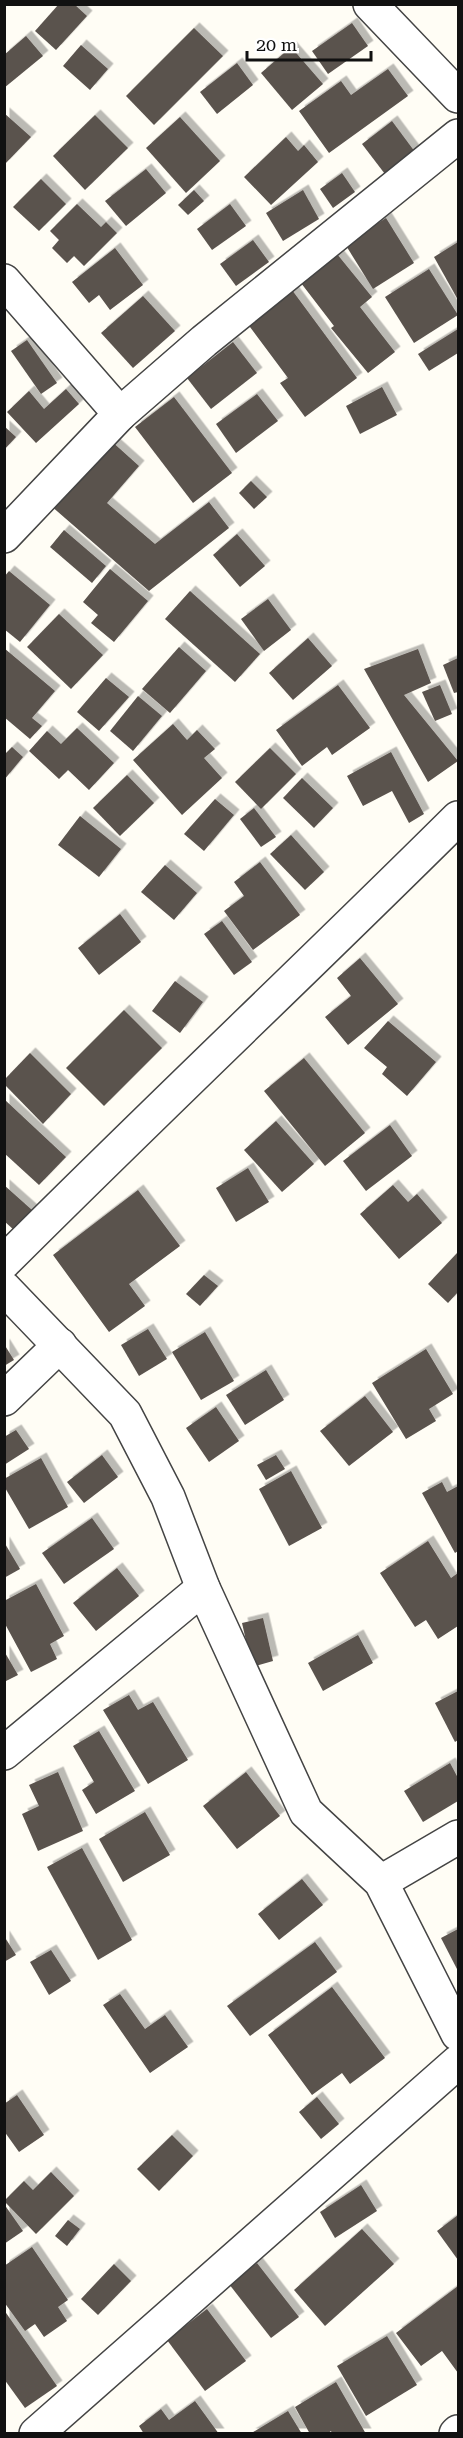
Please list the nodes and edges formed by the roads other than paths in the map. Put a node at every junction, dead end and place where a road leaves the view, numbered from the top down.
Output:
1 (370, 4) edge
2 (459, 96) edge
3 (459, 136) edge
4 (4, 281) edge
5 (120, 414) junction
6 (4, 536) edge
7 (459, 818) edge
8 (4, 1262) edge
9 (4, 1288) edge
10 (60, 1345) junction
11 (4, 1399) edge
12 (203, 1588) junction
13 (4, 1753) edge
14 (459, 1837) edge
15 (381, 1882) junction
16 (459, 2034) edge
17 (459, 2061) edge
18 (36, 2433) edge

1 - 2 street
3 - 5 street
4 - 5 street
5 - 6 street
7 - 8 street
9 - 10 street
10 - 11 street
10 - 12 street
12 - 13 street
12 - 15 street
14 - 15 street
15 - 16 street
17 - 18 street

